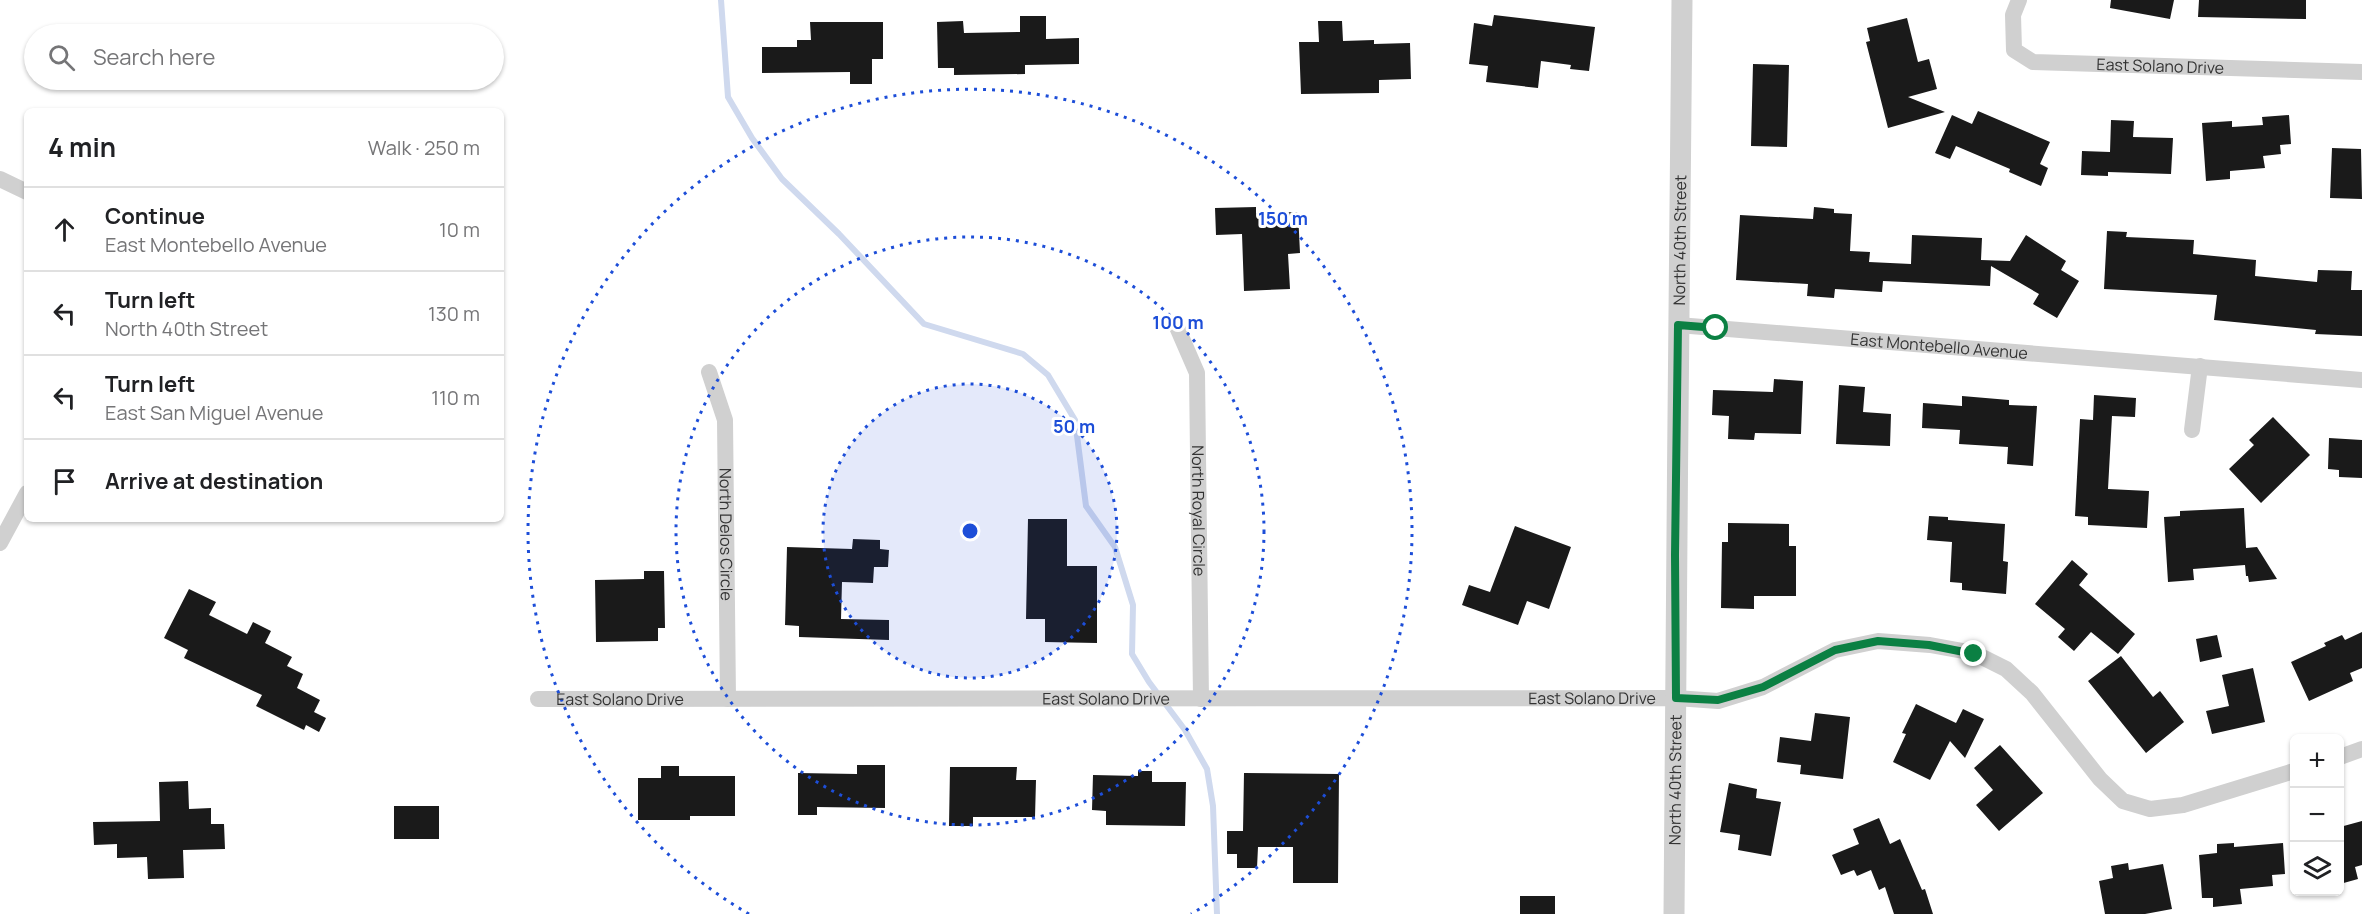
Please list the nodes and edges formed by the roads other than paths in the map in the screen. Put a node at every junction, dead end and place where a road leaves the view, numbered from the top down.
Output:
1 (1682, 0) edge
2 (2019, 0) edge
3 (2362, 72) edge
4 (0, 179) edge
5 (24, 191) edge
6 (1678, 325) junction
7 (1177, 327) dead end
8 (2200, 366) junction
9 (709, 372) dead end
10 (2362, 380) edge
11 (2192, 430) dead end
12 (24, 499) edge
13 (0, 543) edge
14 (1676, 698) junction
15 (538, 699) dead end
16 (728, 699) junction
17 (1201, 699) junction
18 (2362, 749) edge
19 (2344, 756) edge
20 (2290, 773) edge
21 (1674, 914) edge

1 - 6 street, North 40th Street
2 - 3 street, East Solano Drive
4 - 5 street
6 - 8 street, East Montebello Avenue
6 - 14 street, North 40th Street
7 - 17 street, North Royal Circle
8 - 10 street, East Montebello Avenue
8 - 11 street
9 - 16 street, North Delos Circle
12 - 13 street
14 - 17 street, East Solano Drive
14 - 20 street, East Solano Drive
14 - 21 street, North 40th Street
15 - 16 street, East Solano Drive
16 - 17 street, East Solano Drive
18 - 19 street

